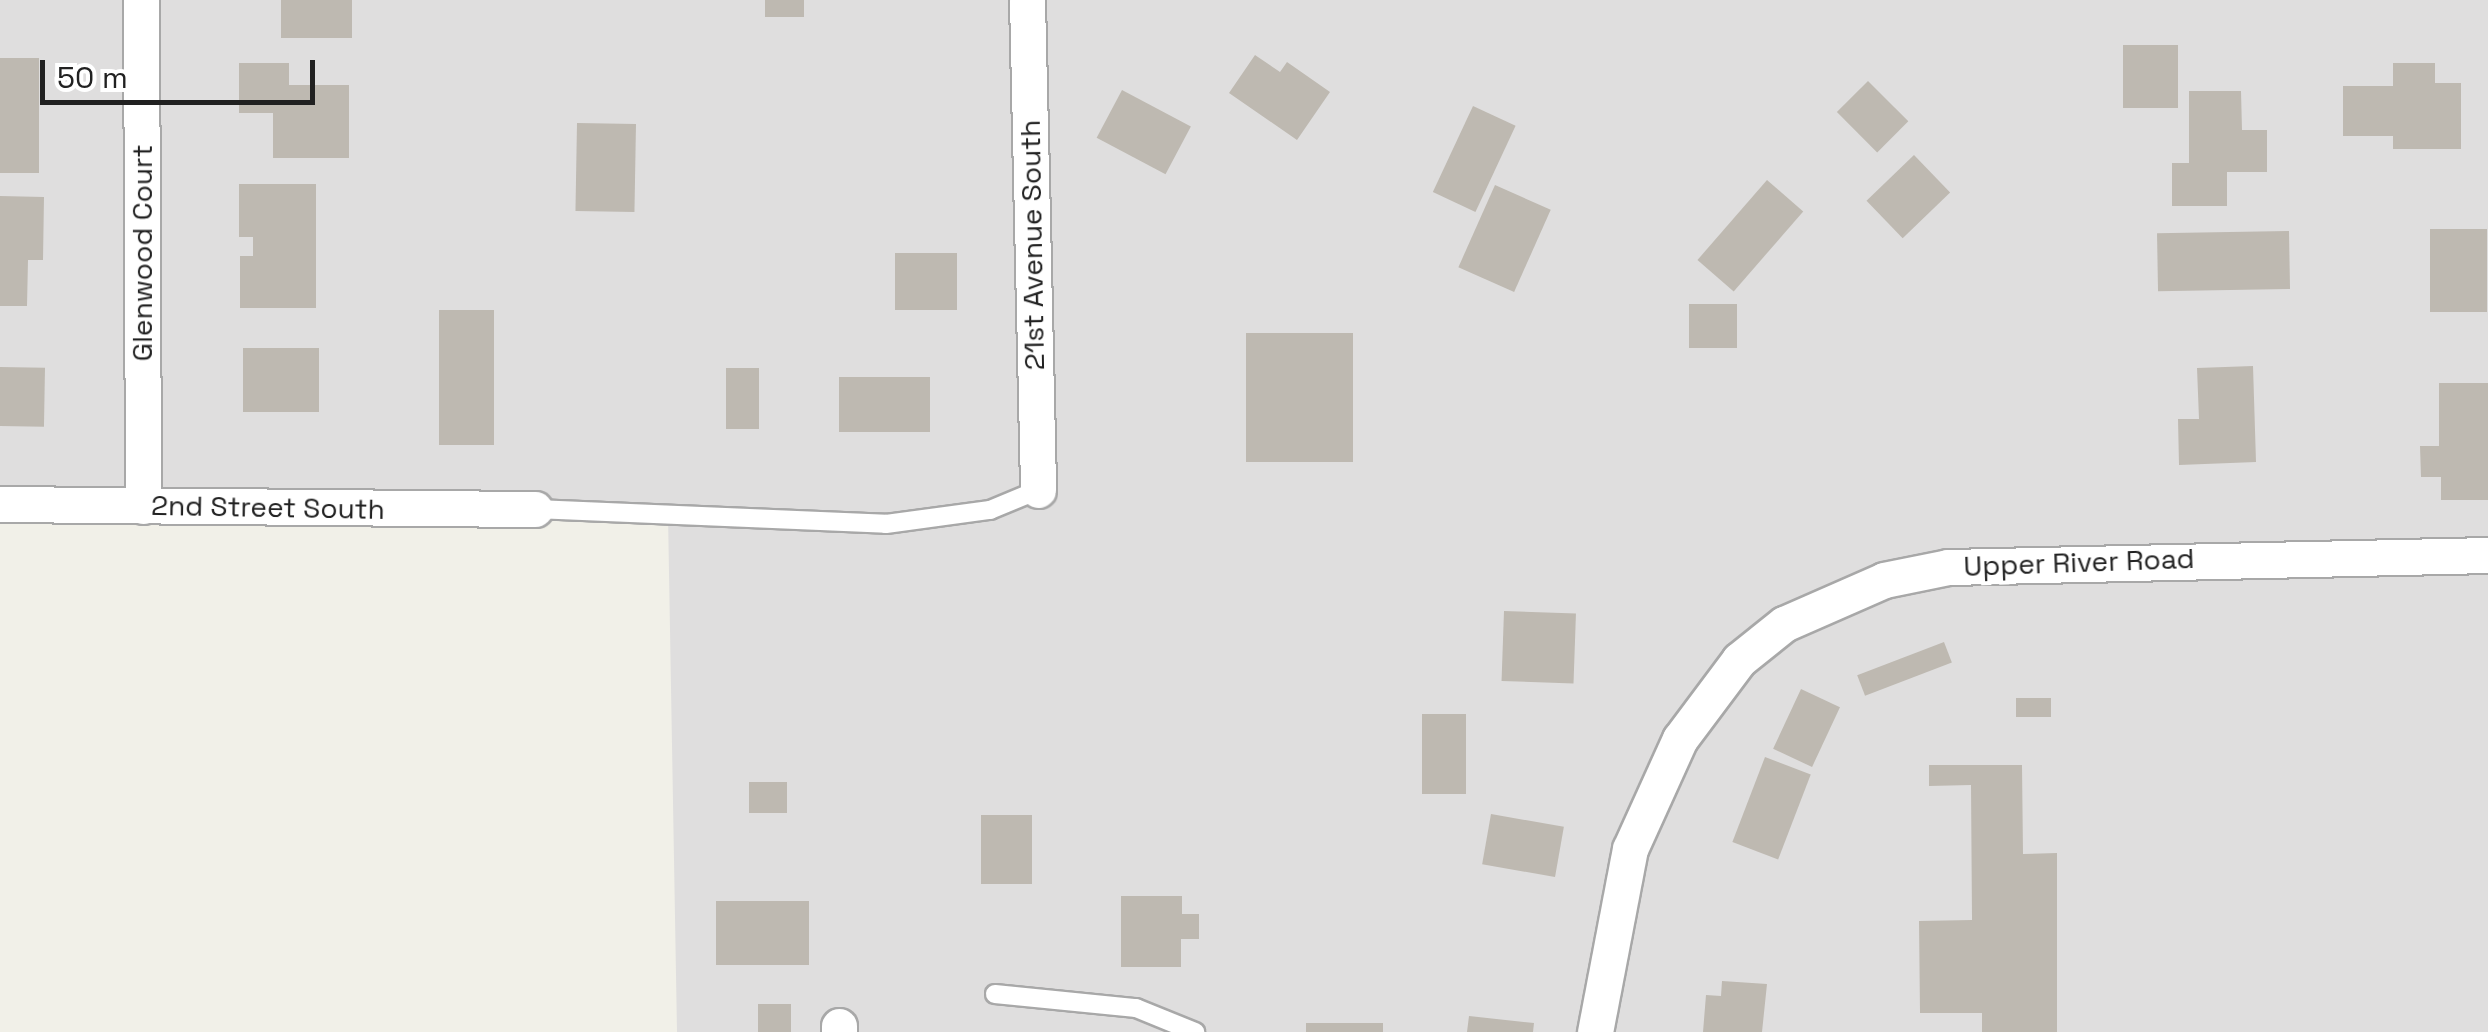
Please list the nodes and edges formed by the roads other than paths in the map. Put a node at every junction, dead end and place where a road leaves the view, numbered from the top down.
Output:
1 (141, 0) edge
2 (1027, 0) edge
3 (1038, 490) joint
4 (0, 504) edge
5 (143, 506) junction
6 (535, 509) joint
7 (2488, 556) edge
8 (994, 994) dead end
9 (1194, 1032) edge
10 (1595, 1032) edge

1 - 5 street, Glenwood Court
2 - 3 street, 21st Avenue South
3 - 6 lane
4 - 5 street, 2nd Street South
5 - 6 street, 2nd Street South
7 - 10 street, Upper River Road
8 - 9 lane

